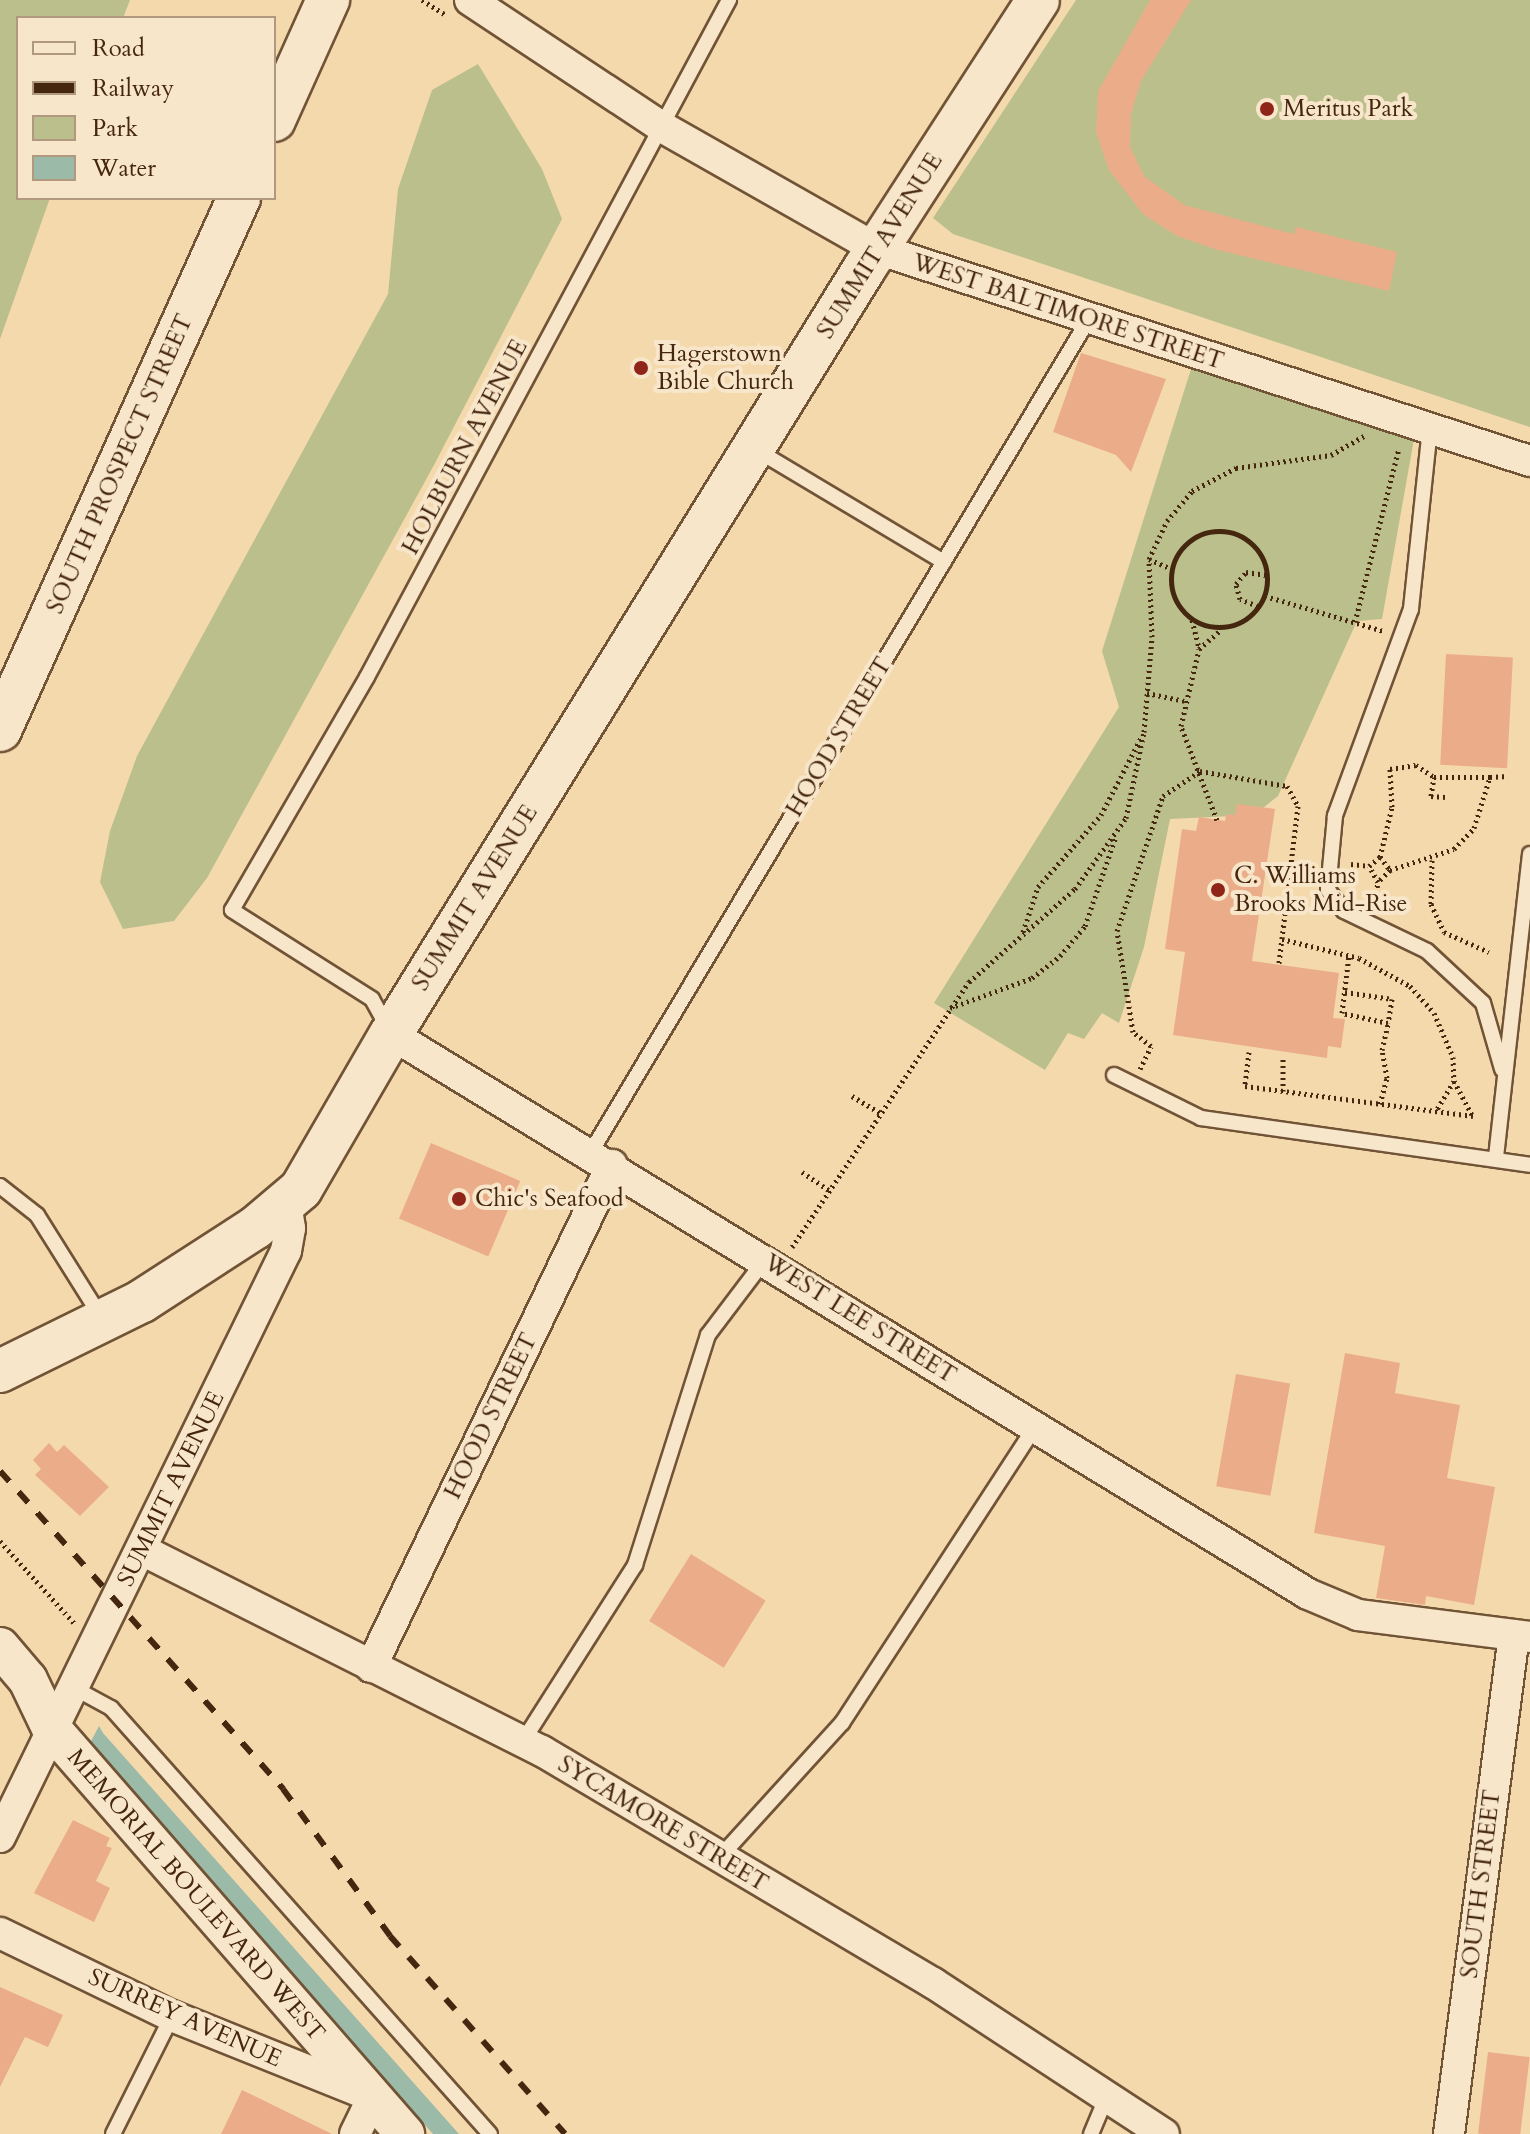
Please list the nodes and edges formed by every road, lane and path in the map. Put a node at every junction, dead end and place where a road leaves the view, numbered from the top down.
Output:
1 (328, 0) edge
2 (470, 0) edge
3 (729, 0) edge
4 (1038, 0) edge
5 (276, 116) edge
6 (662, 127) junction
7 (238, 200) edge
8 (877, 249) junction
9 (1087, 322) junction
10 (1396, 416) junction
11 (1430, 428) junction
12 (754, 448) junction
13 (1402, 449) dead end
14 (1530, 461) edge
15 (1149, 559) junction
16 (944, 562) junction
17 (1171, 569) junction
18 (1268, 576) junction
19 (1265, 596) junction
20 (1259, 606) junction
21 (1192, 620) junction
22 (1355, 622) junction
23 (1227, 628) junction
24 (1401, 637) junction
25 (1199, 649) junction
26 (1147, 693) junction
27 (1184, 701) junction
28 (0, 730) edge
29 (1144, 732) junction
30 (1200, 771) junction
31 (1508, 776) dead end
32 (1434, 777) junction
33 (1490, 777) junction
34 (1445, 797) dead end
35 (1217, 820) dead end
36 (1118, 830) junction
37 (1530, 854) edge
38 (1380, 857) junction
39 (1432, 860) junction
40 (1330, 861) junction
41 (1369, 866) junction
42 (1390, 870) junction
43 (1022, 933) junction
44 (1282, 939) junction
45 (1489, 952) dead end
46 (1349, 955) junction
47 (1279, 964) dead end
48 (1345, 992) junction
49 (949, 1009) junction
50 (1388, 1023) junction
51 (391, 1034) junction
52 (1249, 1052) dead end
53 (1283, 1057) dead end
54 (1502, 1069) junction
55 (1114, 1075) dead end
56 (1454, 1081) junction
57 (1133, 1084) junction
58 (1283, 1091) junction
59 (852, 1096) dead end
60 (1380, 1104) junction
61 (1436, 1111) junction
62 (880, 1113) junction
63 (1496, 1157) junction
64 (602, 1158) junction
65 (1530, 1165) edge
66 (802, 1172) dead end
67 (0, 1186) edge
68 (829, 1190) junction
69 (286, 1204) junction
70 (772, 1264) junction
71 (103, 1320) junction
72 (0, 1371) edge
73 (1035, 1427) junction
74 (0, 1541) edge
75 (142, 1550) junction
76 (78, 1628) dead end
77 (1522, 1636) edge
78 (0, 1647) edge
79 (371, 1667) junction
80 (74, 1688) junction
81 (51, 1728) junction
82 (523, 1741) junction
83 (0, 1837) edge
84 (719, 1859) junction
85 (0, 1933) edge
86 (172, 2016) junction
87 (1107, 2096) junction
88 (373, 2097) junction
89 (113, 2134) edge
90 (355, 2134) edge
91 (405, 2134) edge
92 (490, 2134) edge
93 (1091, 2134) edge
94 (1164, 2134) edge
95 (1449, 2134) edge

1 - 5 main road
2 - 6 street, WEST BALTIMORE STREET
3 - 6 lane, HOLBURN AVENUE
4 - 8 main road, SUMMIT AVENUE
6 - 8 street, WEST BALTIMORE STREET
6 - 51 lane, HOLBURN AVENUE
7 - 28 main road, SOUTH PROSPECT STREET
8 - 9 street, WEST BALTIMORE STREET
8 - 12 main road, SUMMIT AVENUE
9 - 10 street, WEST BALTIMORE STREET
9 - 16 lane, HOOD STREET
10 - 11 street, WEST BALTIMORE STREET
10 - 15 path
11 - 14 street, WEST BALTIMORE STREET
11 - 24 lane
12 - 16 lane
12 - 51 main road, SUMMIT AVENUE
13 - 22 path
15 - 17 path
15 - 26 path
16 - 64 lane, HOOD STREET
17 - 18 path
17 - 21 path
18 - 19 path
18 - 20 path
19 - 20 path
19 - 22 path
20 - 23 path
21 - 23 path
21 - 25 path
22 - 24 path
23 - 25 path
24 - 40 lane
25 - 27 path
26 - 27 path
26 - 29 path
27 - 30 path
29 - 36 path
29 - 43 path
30 - 35 path
30 - 44 path
30 - 57 path
31 - 33 path
32 - 33 path
32 - 34 path
32 - 38 path
33 - 39 path
36 - 43 path
36 - 49 path
37 - 54 lane
38 - 41 path
38 - 42 path
39 - 42 path
39 - 45 path
40 - 41 path
40 - 54 lane
41 - 42 path
43 - 49 path
44 - 46 path
44 - 47 path
46 - 48 path
46 - 56 path
48 - 50 path
48 - 50 path
49 - 62 path
50 - 60 path
51 - 64 street, WEST LEE STREET
51 - 69 main road, SUMMIT AVENUE
52 - 58 path
53 - 58 path
54 - 63 lane
55 - 57 lane
56 - 61 path
56 - 61 path
57 - 63 lane
58 - 60 path
59 - 62 path
60 - 61 path
62 - 68 path
63 - 65 lane
64 - 70 street, WEST LEE STREET
64 - 79 street, HOOD STREET
66 - 68 path
67 - 71 lane
68 - 70 path
69 - 71 main road
69 - 75 street, SUMMIT AVENUE
70 - 73 street, WEST LEE STREET
70 - 82 lane
71 - 72 main road
73 - 77 street, WEST LEE STREET
73 - 84 lane
74 - 76 path
75 - 79 street, SYCAMORE STREET
75 - 80 street, SUMMIT AVENUE
77 - 95 street, SOUTH STREET
78 - 81 street, MEMORIAL BOULEVARD WEST
79 - 82 street, SYCAMORE STREET
80 - 81 street, SUMMIT AVENUE
80 - 92 lane
81 - 83 street, SUMMIT AVENUE
81 - 88 street, MEMORIAL BOULEVARD WEST
82 - 84 street, SYCAMORE STREET
84 - 87 street, SYCAMORE STREET
85 - 86 street, SURREY AVENUE
86 - 88 street, SURREY AVENUE
86 - 89 lane
87 - 93 lane
87 - 94 street, SYCAMORE STREET
88 - 90 street
88 - 91 street, MEMORIAL BOULEVARD WEST

